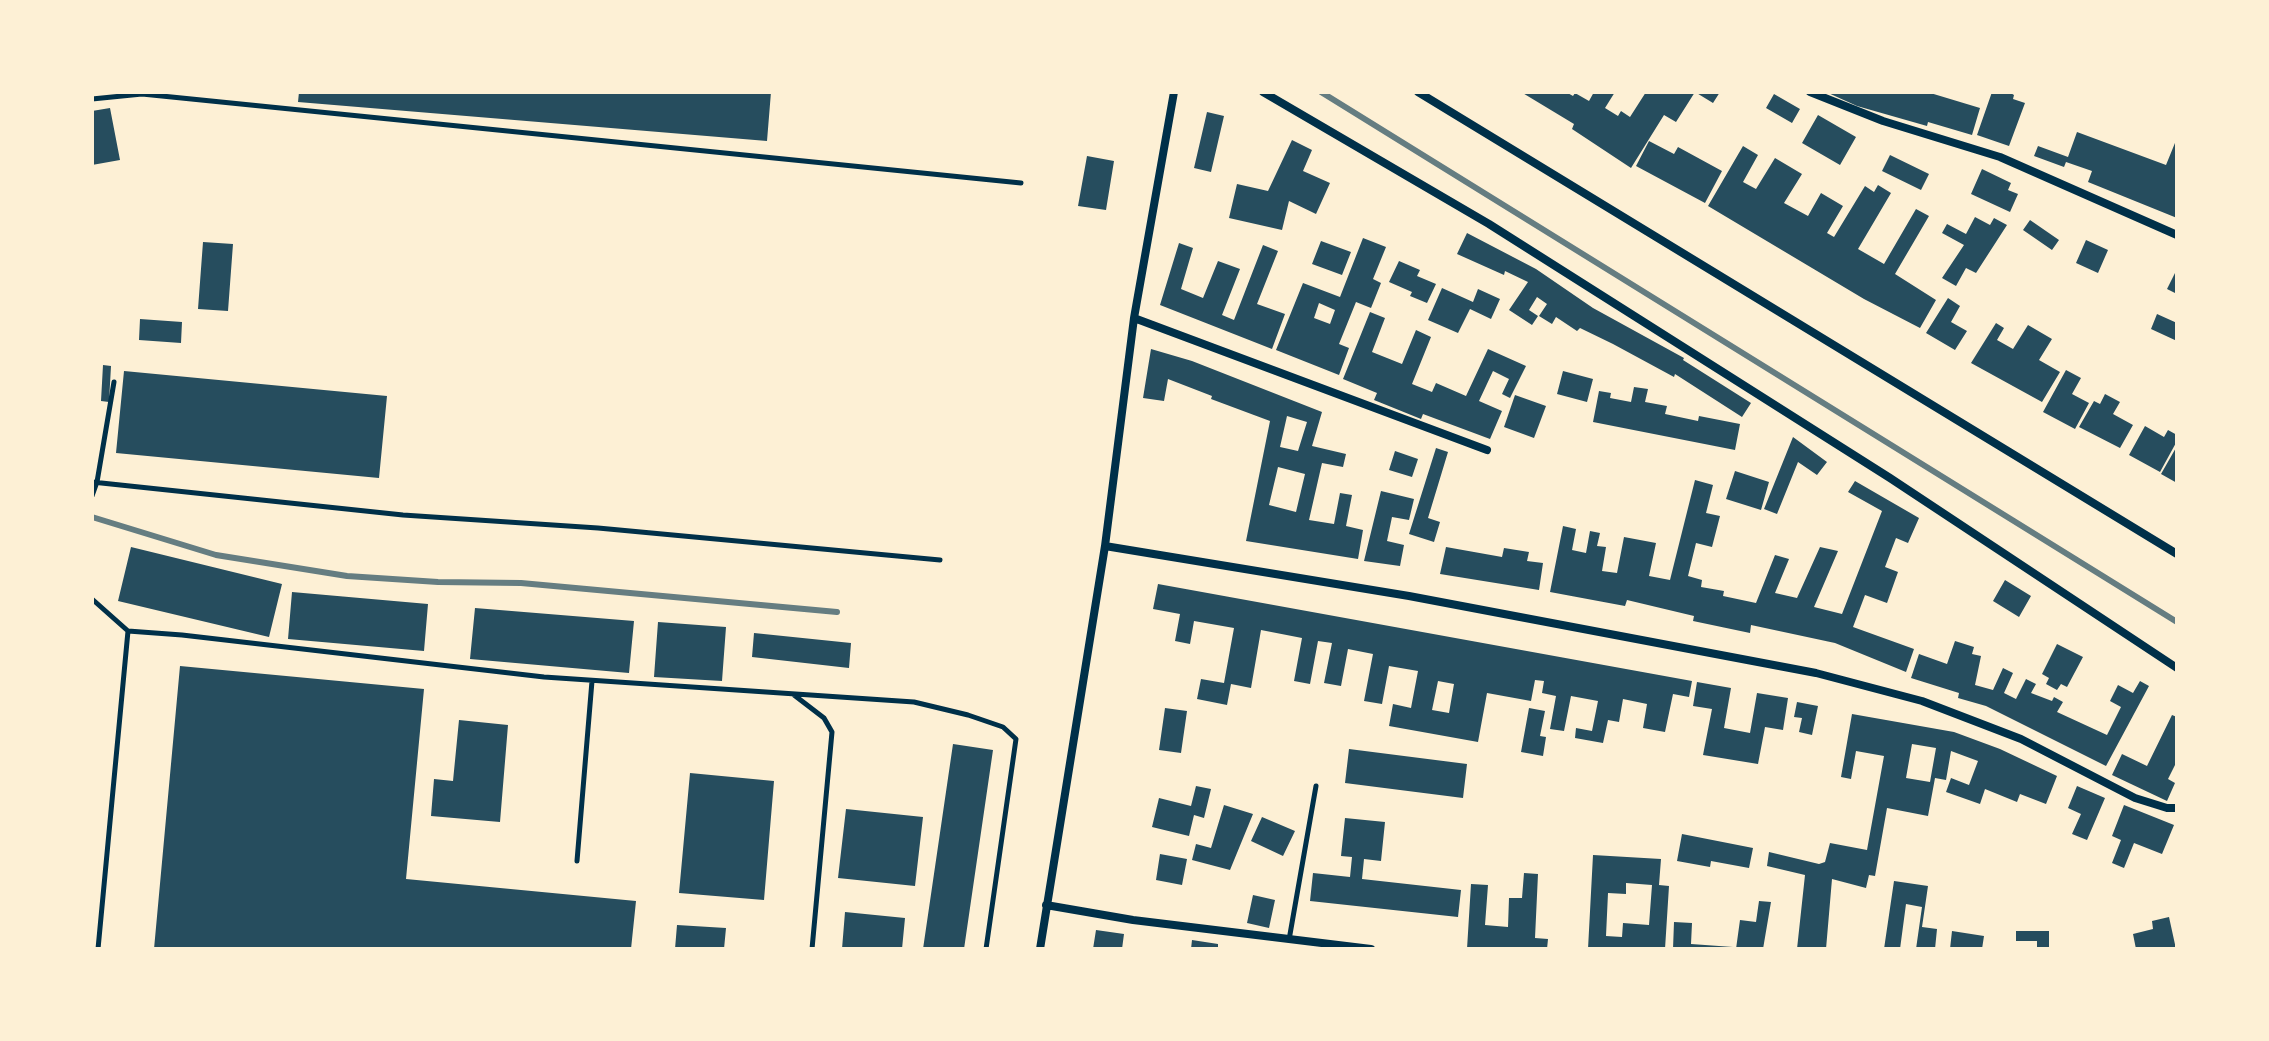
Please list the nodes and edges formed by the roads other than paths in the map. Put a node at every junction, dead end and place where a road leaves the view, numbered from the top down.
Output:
1 (1174, 92) edge
2 (1263, 92) edge
3 (1418, 92) edge
4 (1810, 92) edge
5 (92, 99) edge
6 (1021, 183) dead end
7 (2177, 235) edge
8 (1134, 318) junction
9 (114, 382) dead end
10 (1487, 450) dead end
11 (94, 482) edge
12 (92, 496) edge
13 (1105, 546) junction
14 (2177, 554) edge
15 (940, 560) dead end
16 (92, 599) edge
17 (128, 631) junction
18 (2177, 668) edge
19 (592, 681) junction
20 (794, 694) junction
21 (1316, 786) dead end
22 (2177, 808) edge
23 (577, 861) dead end
24 (1046, 905) junction
25 (1289, 941) junction
26 (98, 949) edge
27 (812, 949) edge
28 (986, 949) edge
29 (1040, 949) edge
30 (1371, 949) edge

1 - 8 street
2 - 18 street
3 - 14 street
4 - 7 street
5 - 6 lane
8 - 10 street
8 - 13 street
9 - 11 lane
11 - 12 lane
11 - 15 lane
13 - 22 street
13 - 24 street
16 - 17 lane
17 - 19 lane
17 - 26 lane
19 - 20 lane
19 - 23 lane
20 - 27 lane
20 - 28 lane
21 - 25 lane
24 - 25 street
24 - 29 street
25 - 30 street

